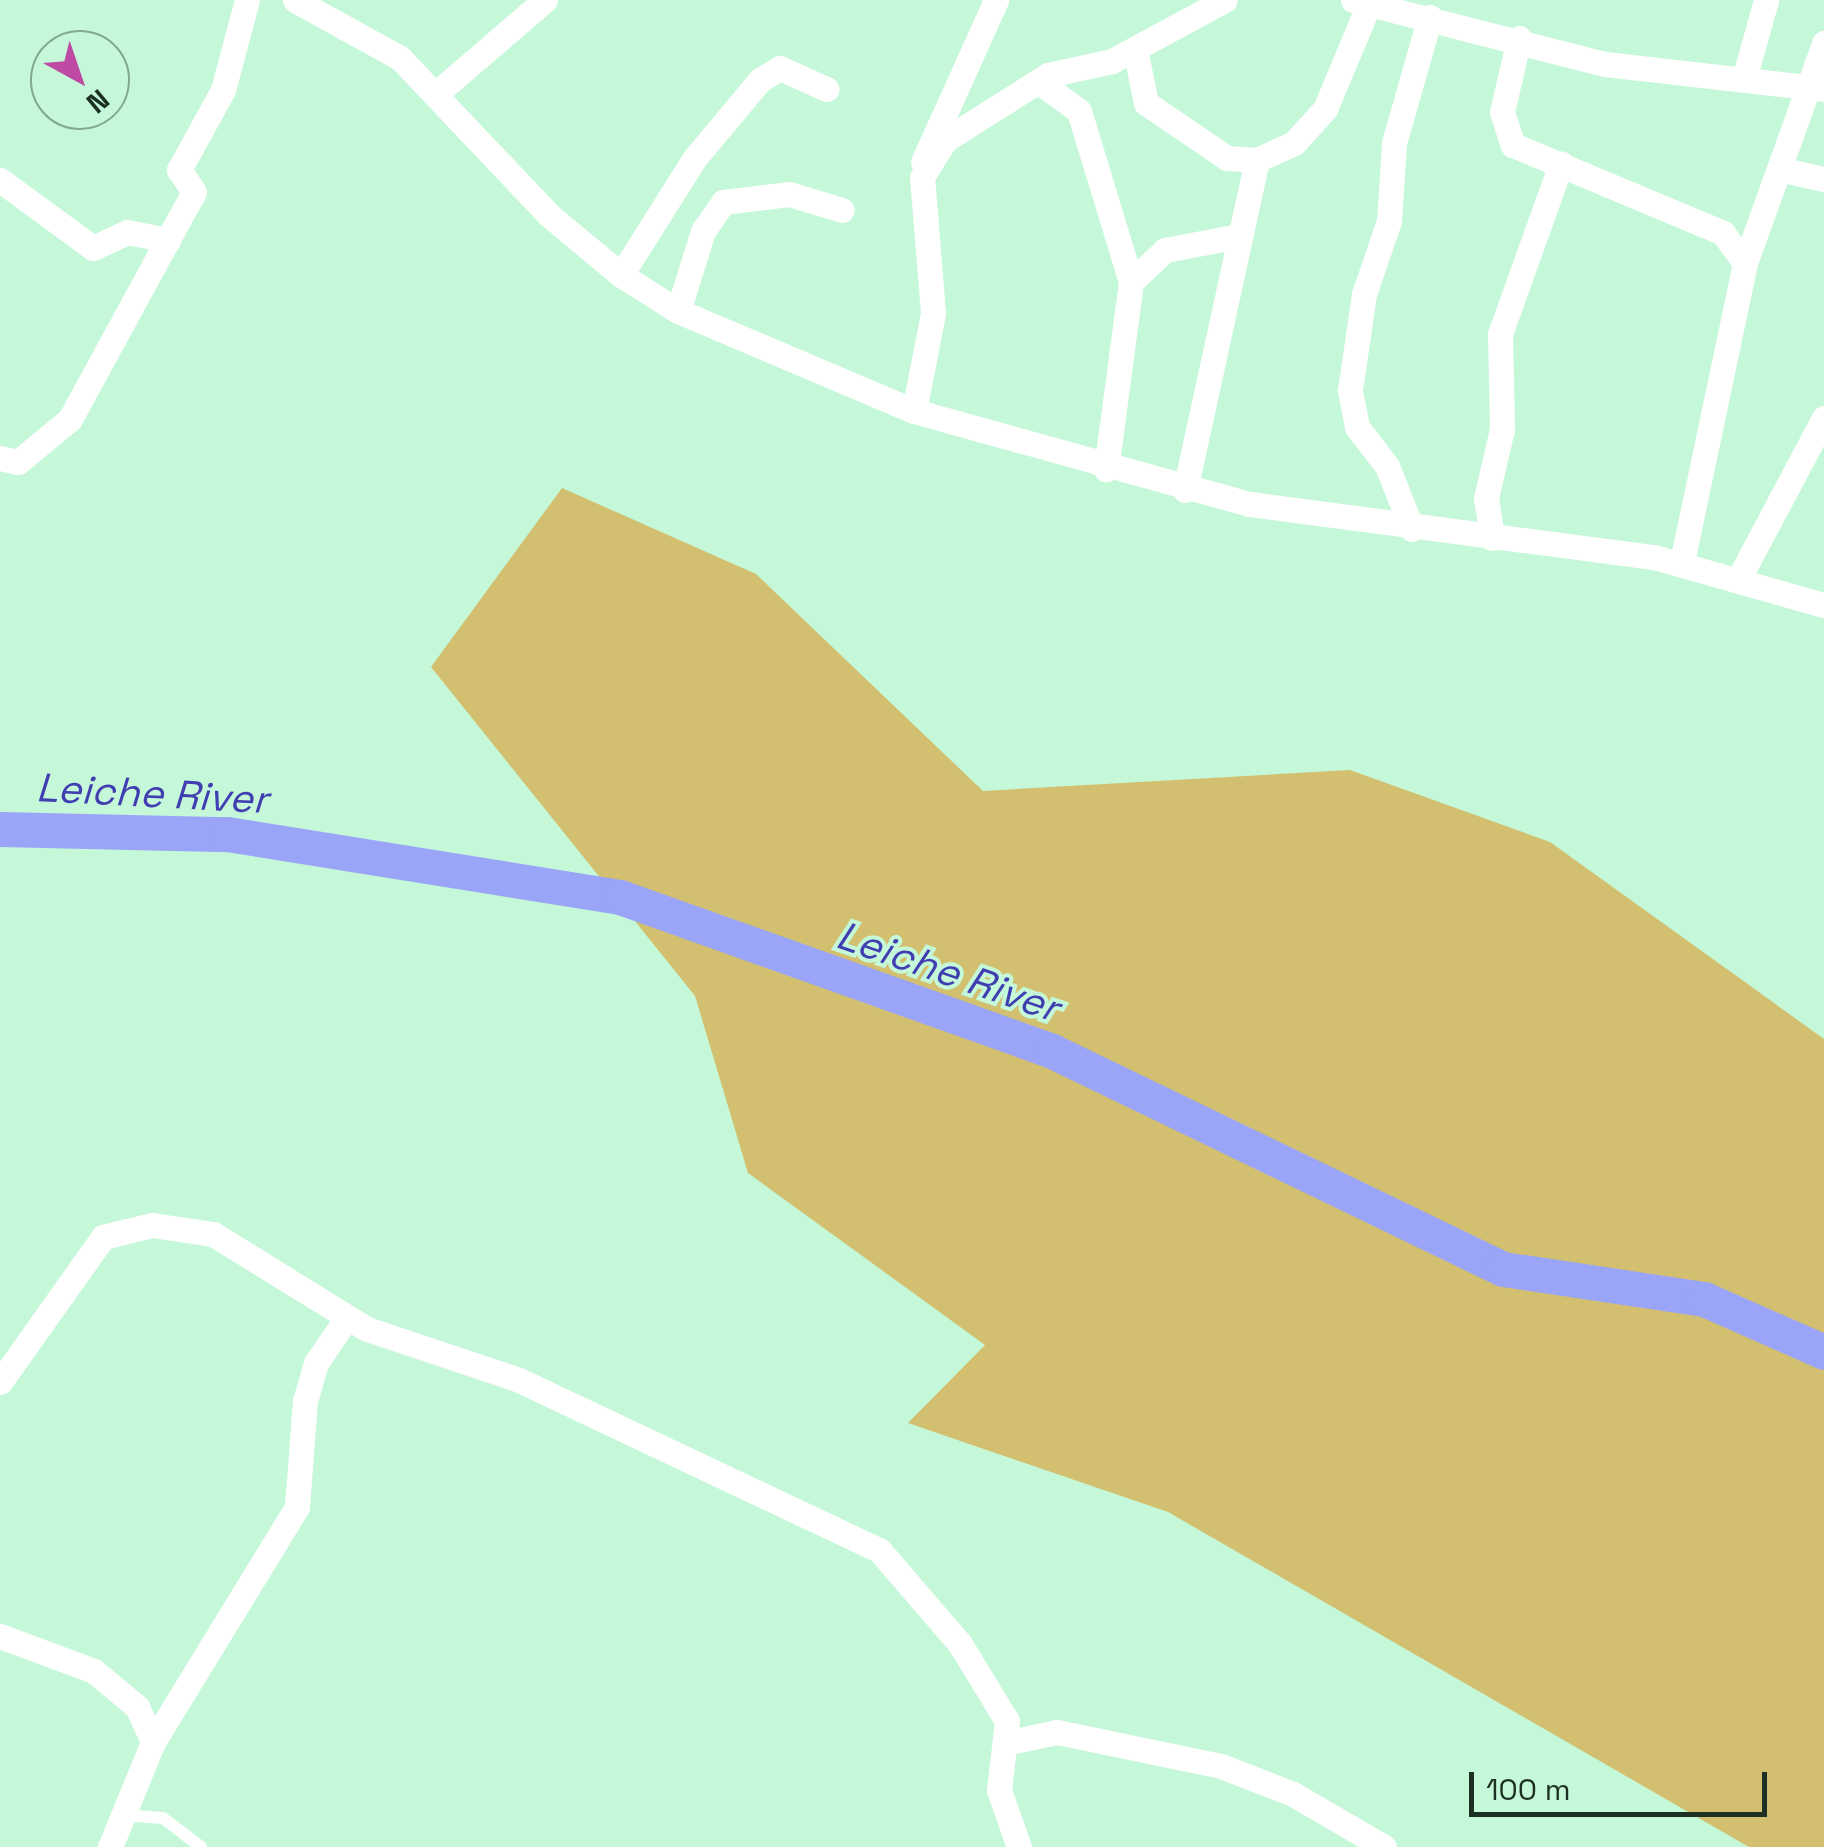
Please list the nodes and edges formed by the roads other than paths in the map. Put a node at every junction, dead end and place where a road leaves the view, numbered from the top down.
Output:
1 (247, 0) edge
2 (295, 0) edge
3 (545, 0) edge
4 (996, 0) edge
5 (1225, 0) edge
6 (1766, 0) edge
7 (1361, 2) edge
8 (1430, 17) junction
9 (1519, 38) junction
10 (1824, 43) edge
11 (1135, 49) junction
12 (1744, 79) junction
13 (1038, 82) junction
14 (826, 88) dead end
15 (1819, 88) edge
16 (438, 92) junction
17 (1257, 160) junction
18 (1561, 164) junction
19 (924, 170) junction
20 (1783, 170) junction
21 (1824, 179) edge
22 (0, 180) edge
23 (842, 210) dead end
24 (1238, 236) junction
25 (168, 240) junction
26 (1745, 264) junction
27 (621, 275) junction
28 (1131, 282) junction
29 (678, 311) junction
30 (914, 411) junction
31 (1824, 418) edge
32 (0, 458) edge
33 (1106, 469) junction
34 (1185, 490) junction
35 (1412, 529) junction
36 (1492, 538) junction
37 (1682, 563) junction
38 (1740, 576) junction
39 (1824, 605) edge
40 (346, 1318) junction
41 (0, 1382) edge
42 (0, 1636) edge
43 (153, 1742) junction
44 (1010, 1742) junction
45 (123, 1815) junction
46 (110, 1847) edge
47 (201, 1847) edge
48 (1018, 1847) edge
49 (1384, 1847) edge

1 - 25 street
2 - 16 street
3 - 16 street
4 - 19 street
5 - 11 street
6 - 12 street
7 - 8 street
7 - 17 street
8 - 9 street
8 - 35 street
9 - 12 street
9 - 18 street
10 - 15 street
11 - 13 street
11 - 17 street
12 - 15 street
13 - 19 street
13 - 28 street
14 - 27 street
15 - 20 street
16 - 27 street
17 - 24 street
18 - 26 street
18 - 36 street
19 - 30 street
20 - 21 street
20 - 26 street
22 - 25 street
23 - 29 street
24 - 28 street
24 - 34 street
25 - 32 street
26 - 37 street
27 - 29 street
28 - 33 street
29 - 30 street
30 - 33 street
31 - 38 street
33 - 34 street
34 - 35 street
35 - 36 street
36 - 37 street
37 - 38 street
38 - 39 street
40 - 41 street
40 - 43 street
40 - 44 street
42 - 43 street
43 - 45 street
44 - 48 street
44 - 49 street
45 - 46 street
45 - 47 lane

